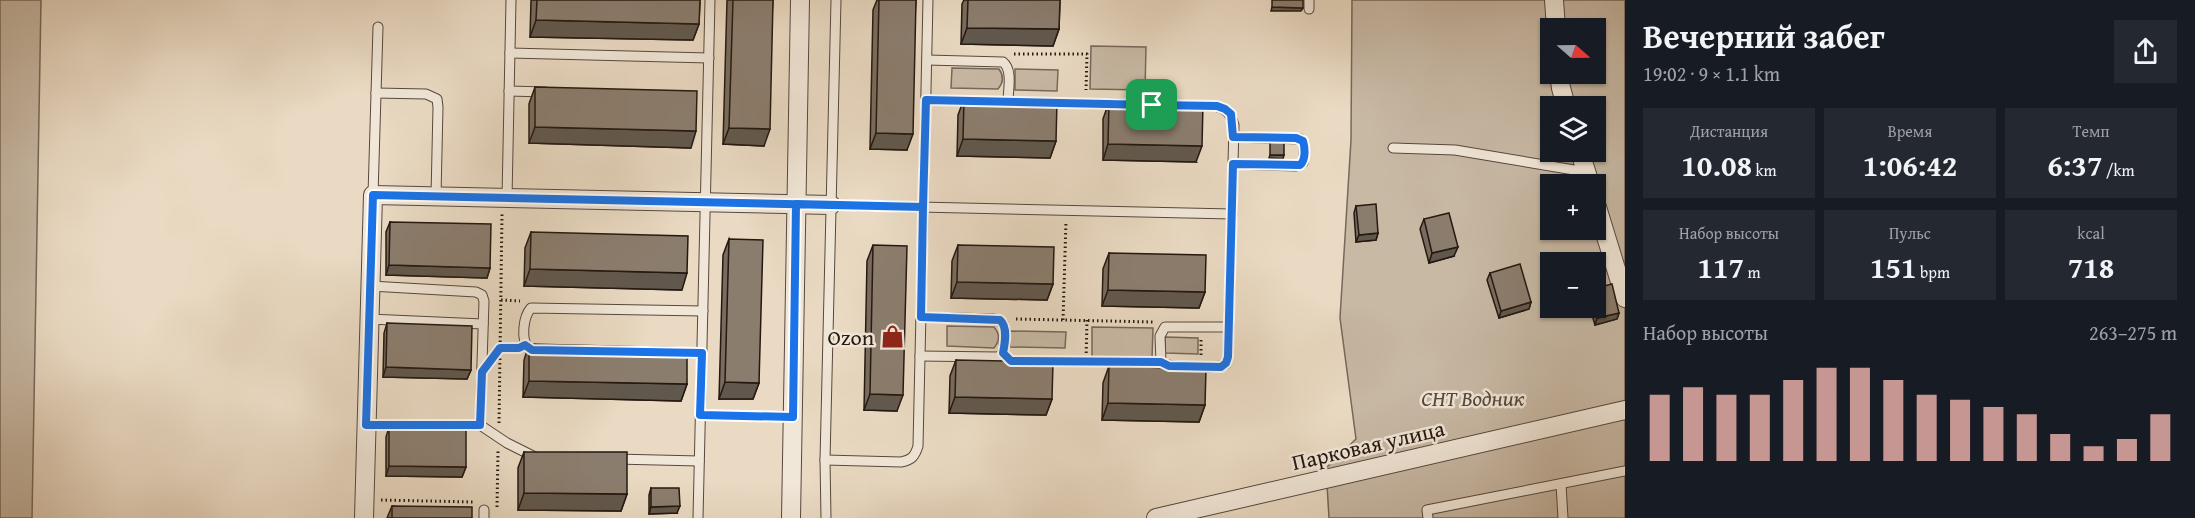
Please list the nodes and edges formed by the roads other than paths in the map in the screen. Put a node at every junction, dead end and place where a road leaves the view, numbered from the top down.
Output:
1 (511, 0) edge
2 (710, 0) edge
3 (800, 0) edge
4 (836, 0) edge
5 (928, 0) edge
6 (1554, 0) edge
7 (1555, 18) edge
8 (378, 27) dead end
9 (510, 53) junction
10 (709, 58) junction
11 (927, 60) junction
12 (509, 91) junction
13 (556, 92) edge
14 (376, 93) junction
15 (696, 96) edge
16 (708, 96) junction
17 (926, 100) junction
18 (984, 101) edge
19 (996, 101) edge
20 (1008, 102) junction
21 (1019, 102) edge
22 (1030, 102) edge
23 (1134, 105) edge
24 (1181, 106) edge
25 (1233, 137) junction
26 (1394, 148) dead end
27 (1233, 164) junction
28 (1569, 174) edge
29 (373, 195) junction
30 (436, 196) junction
31 (505, 198) junction
32 (705, 202) junction
33 (796, 204) junction
34 (831, 205) junction
35 (923, 207) junction
36 (1232, 214) junction
37 (1606, 236) edge
38 (370, 286) junction
39 (1625, 298) edge
40 (703, 311) junction
41 (921, 317) junction
42 (369, 319) junction
43 (483, 324) junction
44 (1229, 327) junction
45 (544, 350) edge
46 (668, 353) edge
47 (702, 353) junction
48 (920, 356) junction
49 (1625, 410) edge
50 (366, 425) junction
51 (480, 425) junction
52 (545, 458) edge
53 (604, 459) edge
54 (825, 460) junction
55 (699, 461) junction
56 (1625, 471) edge
57 (1560, 484) junction
58 (364, 509) edge
59 (698, 518) edge
60 (791, 518) edge
61 (826, 518) edge
62 (1156, 518) edge
63 (1428, 518) edge
64 (1563, 518) edge

1 - 9 lane
2 - 10 lane
3 - 33 street
4 - 34 lane
5 - 11 lane
6 - 7 street
8 - 14 lane
9 - 10 lane
9 - 12 lane
10 - 16 lane
11 - 17 lane
11 - 20 lane
12 - 13 lane
12 - 31 lane
14 - 29 lane
14 - 30 lane
15 - 16 lane
16 - 32 lane
17 - 18 lane
17 - 35 lane
19 - 20 lane
20 - 21 lane
22 - 23 lane
24 - 25 lane
25 - 27 lane
25 - 27 lane
26 - 28 lane
27 - 36 lane
29 - 30 street
29 - 38 street
30 - 31 street
31 - 32 street
32 - 33 street
32 - 40 lane
33 - 34 street
33 - 60 street
34 - 35 lane
34 - 54 lane
35 - 36 lane
35 - 41 lane
36 - 44 lane
37 - 39 street
38 - 42 street
38 - 43 lane
40 - 45 lane
40 - 47 lane
41 - 48 lane
41 - 48 lane
42 - 43 lane
42 - 50 street
43 - 51 lane
44 - 44 lane
46 - 47 lane
47 - 55 lane
48 - 54 lane
49 - 62 street, Парковая улица
50 - 51 lane
50 - 58 street
51 - 52 lane
53 - 55 lane
54 - 61 lane
55 - 59 lane
56 - 57 lane
57 - 63 lane
57 - 64 lane

